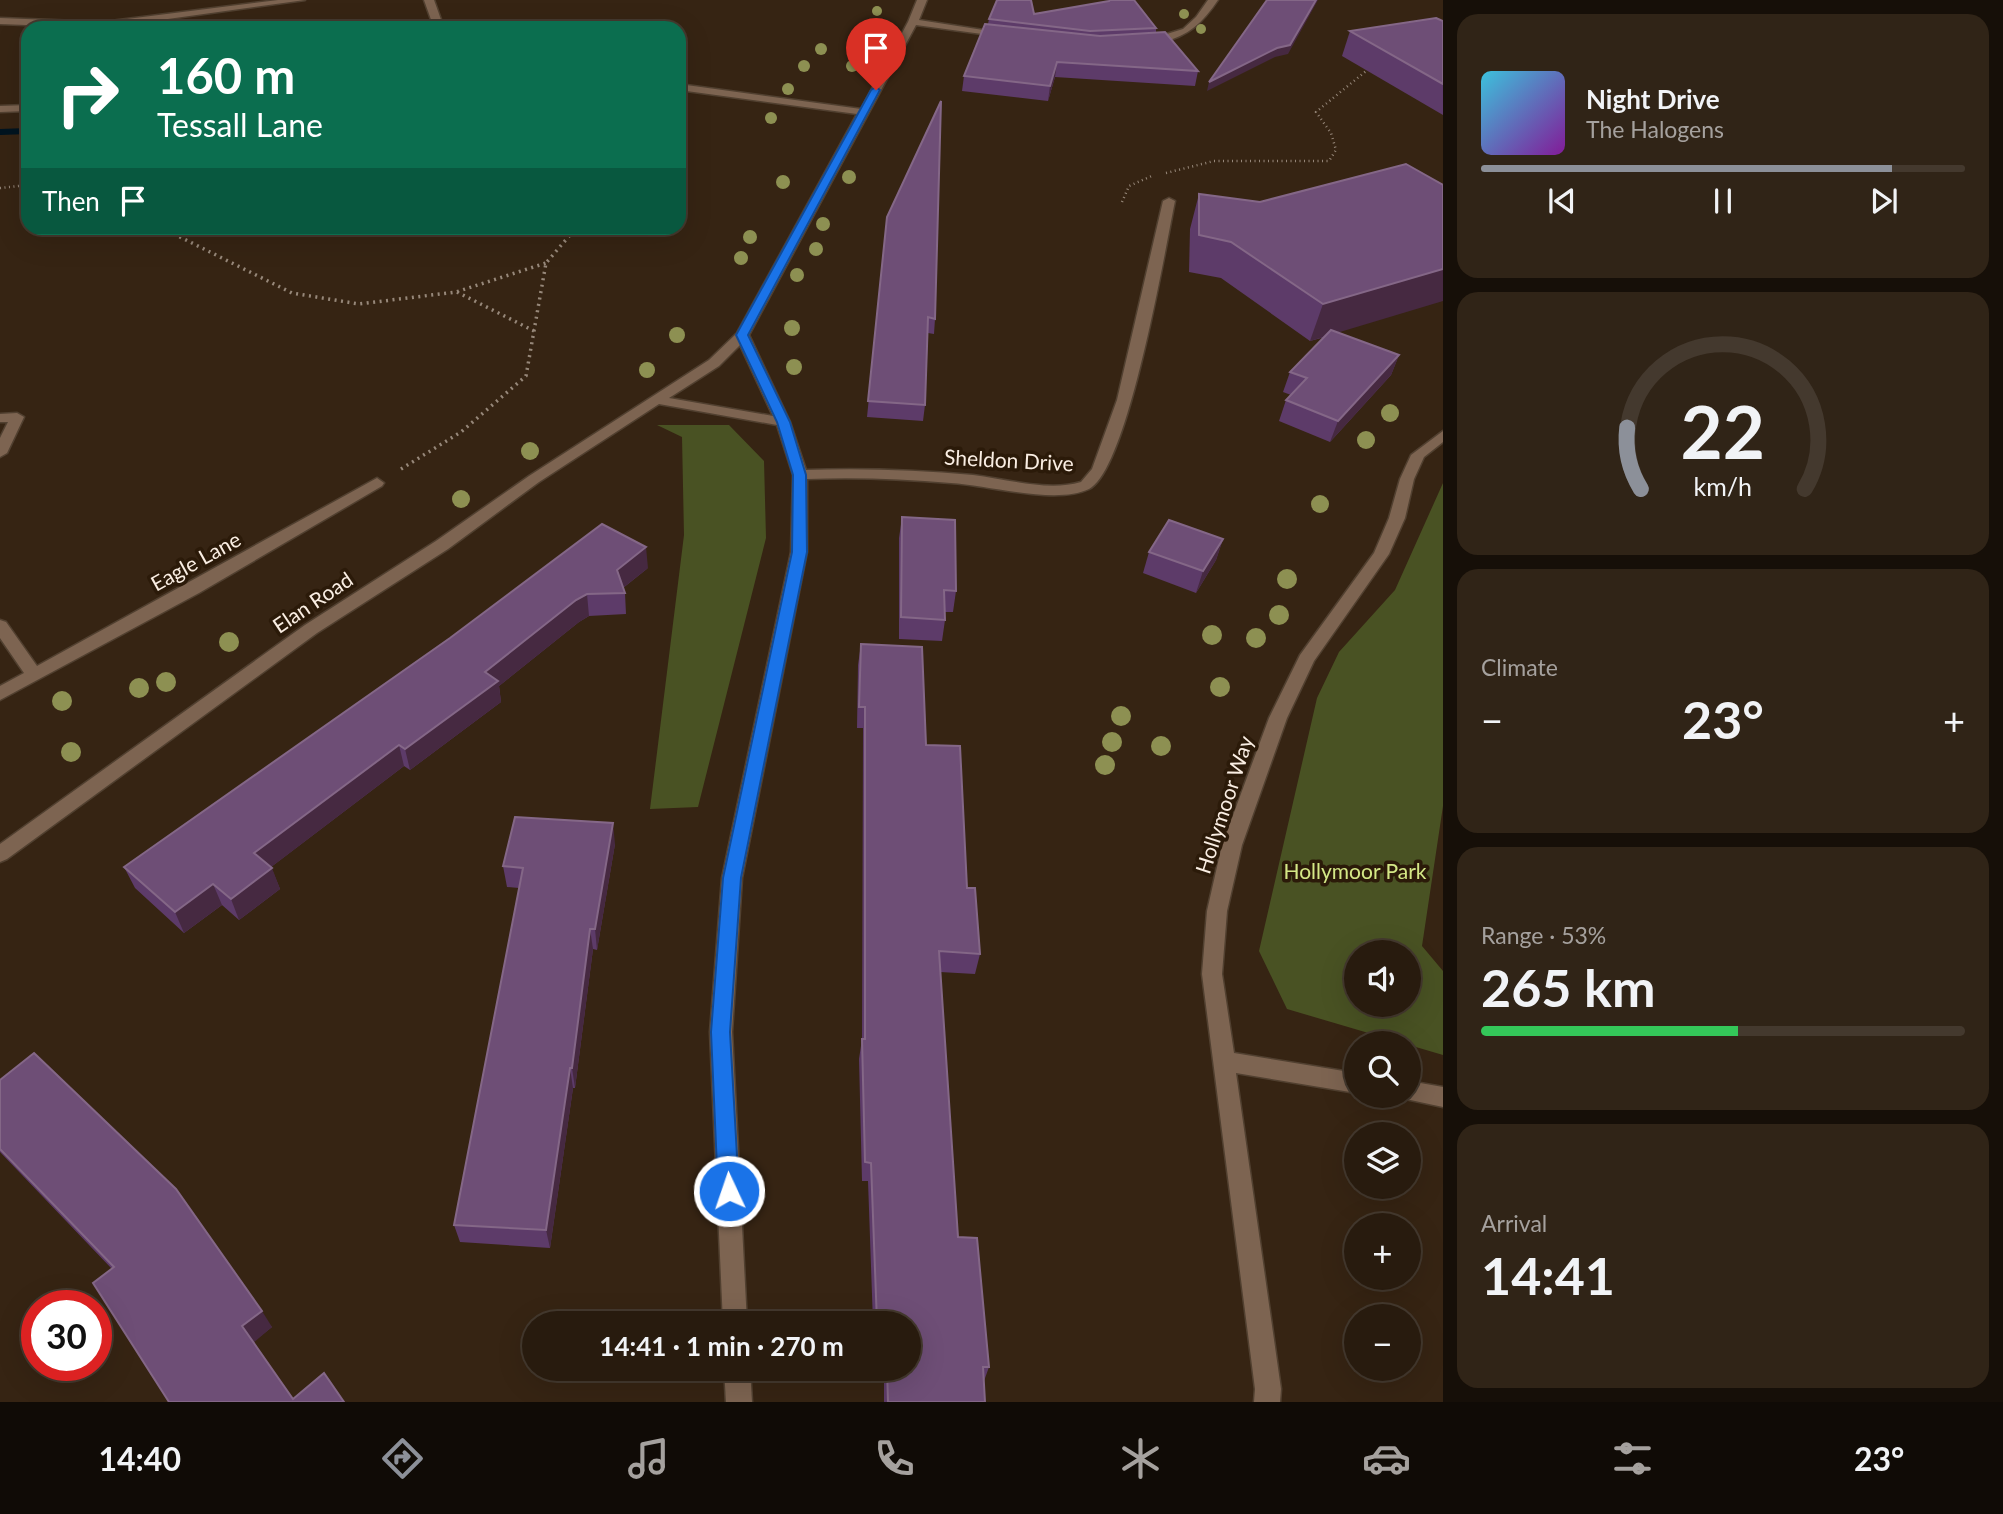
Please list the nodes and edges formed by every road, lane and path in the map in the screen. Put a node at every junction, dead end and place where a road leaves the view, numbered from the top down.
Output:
1 (300, 0) edge
2 (429, 0) edge
3 (922, 0) edge
4 (1213, 0) edge
5 (233, 5) edge
6 (0, 20) edge
7 (21, 21) edge
8 (138, 21) edge
9 (436, 21) edge
10 (913, 22) junction
11 (1019, 36) edge
12 (1139, 43) edge
13 (1380, 60) edge
14 (686, 88) edge
15 (21, 108) edge
16 (0, 109) edge
17 (863, 112) junction
18 (21, 186) edge
19 (0, 188) edge
20 (1169, 201) dead end
21 (1122, 202) dead end
22 (176, 235) edge
23 (570, 235) edge
24 (546, 263) junction
25 (456, 292) junction
26 (534, 331) junction
27 (742, 335) junction
28 (658, 400) junction
29 (0, 418) edge
30 (783, 422) junction
31 (1443, 435) edge
32 (0, 453) edge
33 (800, 475) junction
34 (377, 483) joint
35 (0, 626) edge
36 (34, 674) junction
37 (0, 694) edge
38 (0, 854) edge
39 (1226, 1062) junction
40 (1344, 1081) edge
41 (1421, 1093) edge
42 (1443, 1097) edge
43 (734, 1311) edge
44 (738, 1381) edge
45 (739, 1402) edge
46 (1267, 1402) edge

1 - 5 street
2 - 9 street
3 - 10 street, Elan Road
4 - 12 street
5 - 8 street
6 - 7 street
10 - 11 street
10 - 17 street, Elan Road
13 - 21 path
14 - 17 street
15 - 16 street
17 - 27 street, Elan Road
18 - 19 path
20 - 33 street, Sheldon Drive
22 - 25 path
23 - 24 path
24 - 25 path
24 - 26 path
25 - 26 path
26 - 34 path
27 - 28 street, Elan Road
27 - 30 street
28 - 30 street
28 - 38 street, Elan Road
29 - 32 street
30 - 33 street
31 - 39 street, Hollymoor Way
33 - 43 street
34 - 36 street, Eagle Lane
35 - 36 street
36 - 37 street, Eagle Lane
39 - 40 street
39 - 46 street, Hollymoor Way
41 - 42 street
44 - 45 street

